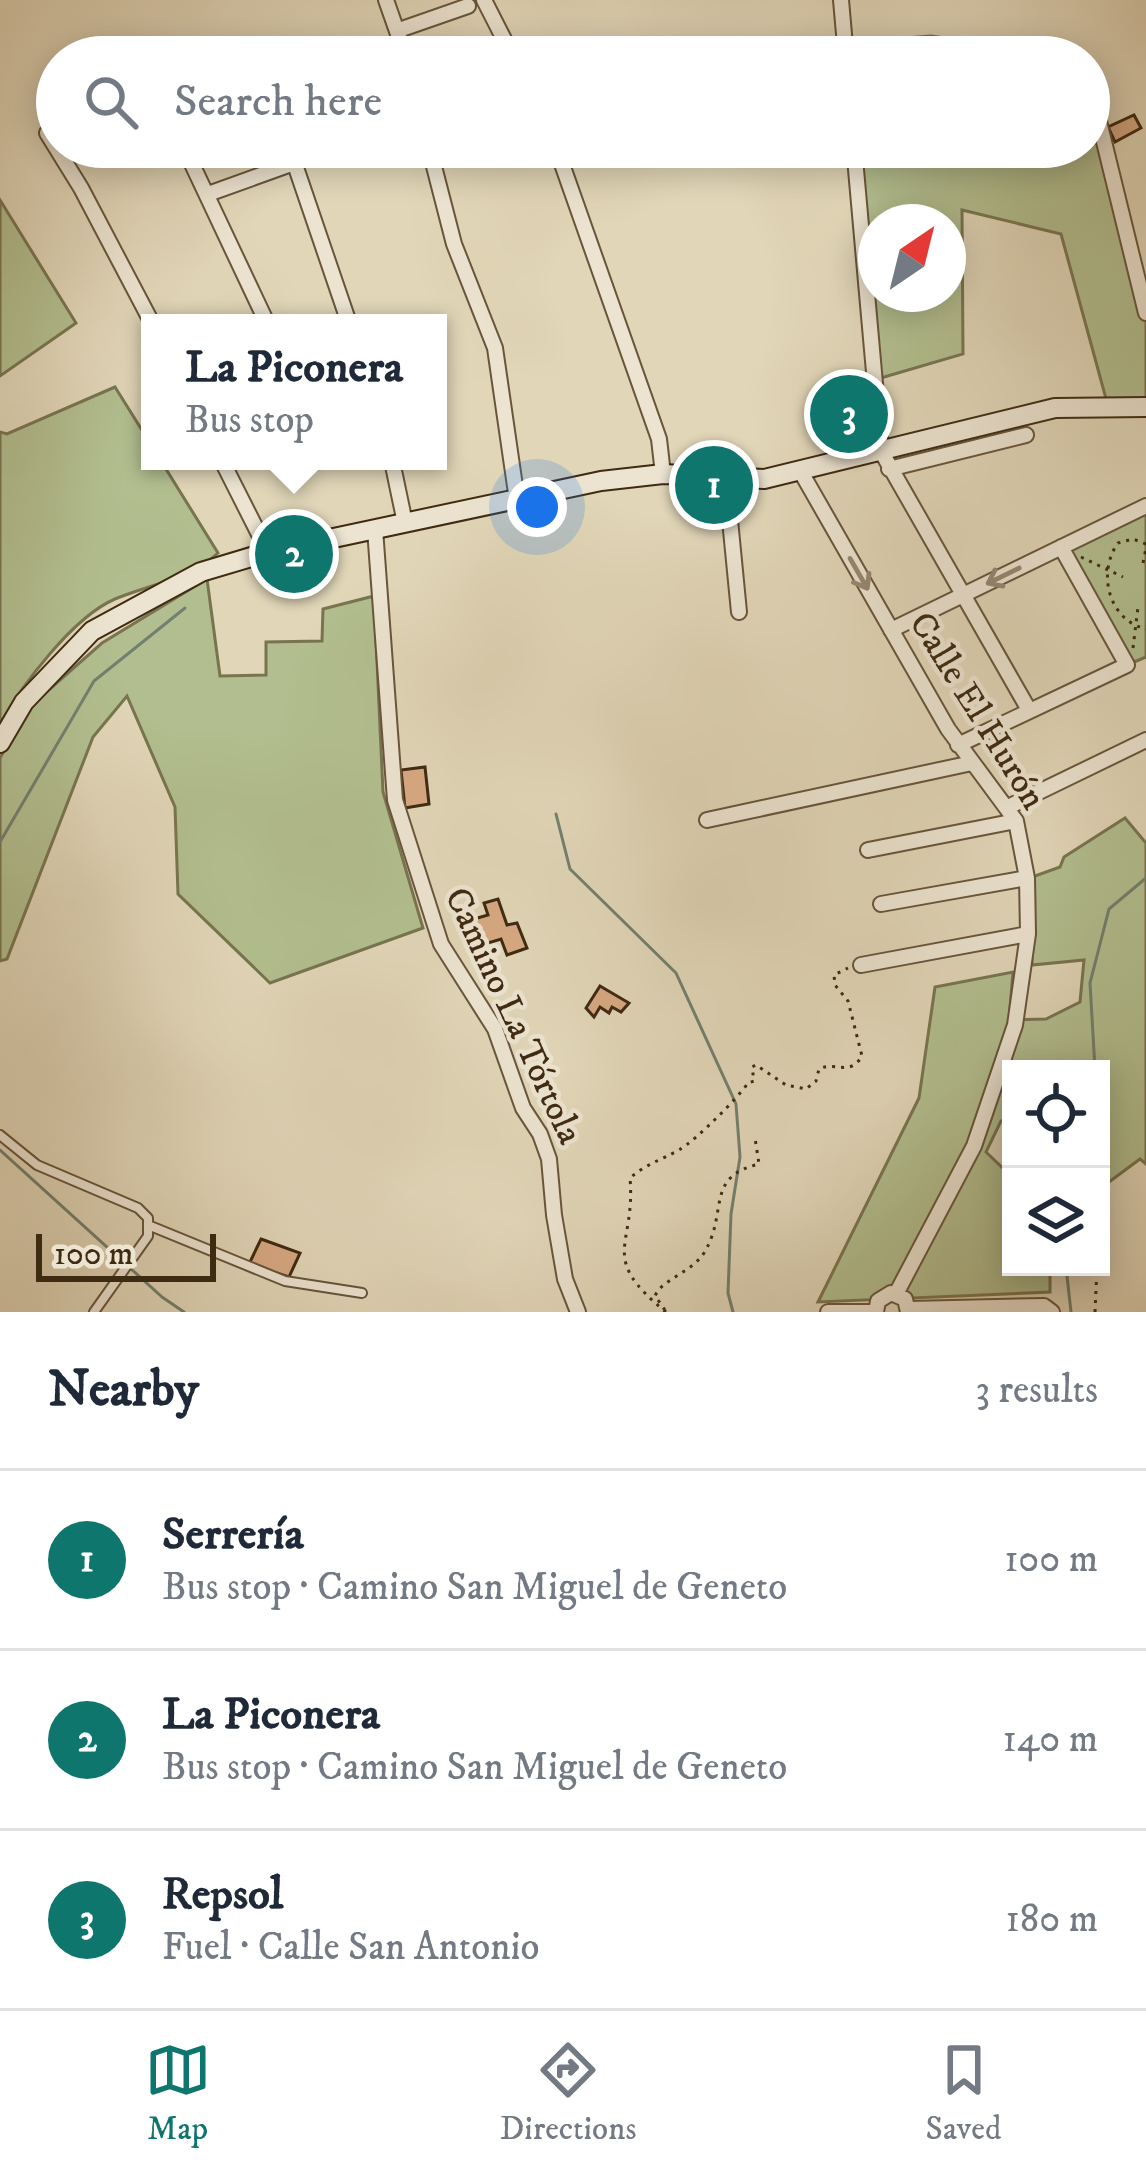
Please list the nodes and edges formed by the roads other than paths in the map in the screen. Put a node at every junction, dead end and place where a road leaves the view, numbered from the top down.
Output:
1 (386, 0) edge
2 (484, 0) edge
3 (842, 0) edge
4 (468, 7) dead end
5 (399, 30) junction
6 (401, 36) edge
7 (502, 36) edge
8 (845, 36) edge
9 (1110, 166) edge
10 (69, 168) edge
11 (195, 168) edge
12 (263, 168) edge
13 (296, 168) edge
14 (434, 168) edge
15 (563, 168) edge
16 (856, 168) edge
17 (208, 194) junction
18 (1146, 313) edge
19 (147, 314) edge
20 (263, 314) edge
21 (347, 314) edge
22 (1146, 407) edge
23 (1026, 435) dead end
24 (885, 460) junction
25 (227, 470) edge
26 (394, 470) edge
27 (801, 472) junction
28 (662, 474) junction
29 (726, 479) junction
30 (517, 500) junction
31 (1146, 506) edge
32 (405, 523) junction
33 (375, 529) junction
34 (1061, 547) junction
35 (268, 552) junction
36 (963, 596) junction
37 (739, 611) dead end
38 (891, 630) junction
39 (1029, 710) junction
40 (1146, 740) edge
41 (0, 743) edge
42 (958, 745) junction
43 (972, 763) junction
44 (1012, 814) junction
45 (707, 820) dead end
46 (868, 850) dead end
47 (1027, 878) junction
48 (881, 904) dead end
49 (1028, 934) junction
50 (861, 965) road end
51 (0, 1136) edge
52 (148, 1225) junction
53 (362, 1293) dead end
54 (896, 1294) junction
55 (909, 1311) edge
56 (94, 1312) edge
57 (578, 1312) edge
58 (828, 1312) edge
59 (876, 1312) edge
60 (1052, 1312) edge

1 - 5 street
2 - 7 street
3 - 8 street
4 - 5 street
5 - 6 street
9 - 18 street
10 - 19 street
11 - 17 street
12 - 17 street
13 - 21 street
14 - 30 street
15 - 28 street
16 - 24 street
17 - 20 street
22 - 24 main road
23 - 24 street
24 - 27 main road
24 - 36 street
25 - 35 street
26 - 32 street
27 - 29 main road
27 -> 38 street, Calle El Hurón
28 - 29 main road
28 - 30 main road
29 - 37 street
30 - 32 main road
31 - 34 street
32 - 33 main road
33 - 35 main road
33 - 57 street, Camino La Tórtola
34 -> 36 street
34 - 39 street
35 - 41 main road
36 - 38 street
36 - 39 street
38 - 42 street, Calle El Hurón
39 - 42 street
40 - 44 street
42 - 43 street, Calle El Hurón
43 - 44 street, Calle El Hurón
43 - 45 street
44 - 46 street
44 - 47 street, Calle El Hurón
47 - 48 street
47 - 49 street, Calle El Hurón
49 - 50 street
49 - 54 street, Calle El Hurón
51 - 52 lane
52 - 53 lane
52 - 56 lane
54 - 55 street
54 - 59 street, Calle El Hurón
55 - 60 street
58 - 59 street

